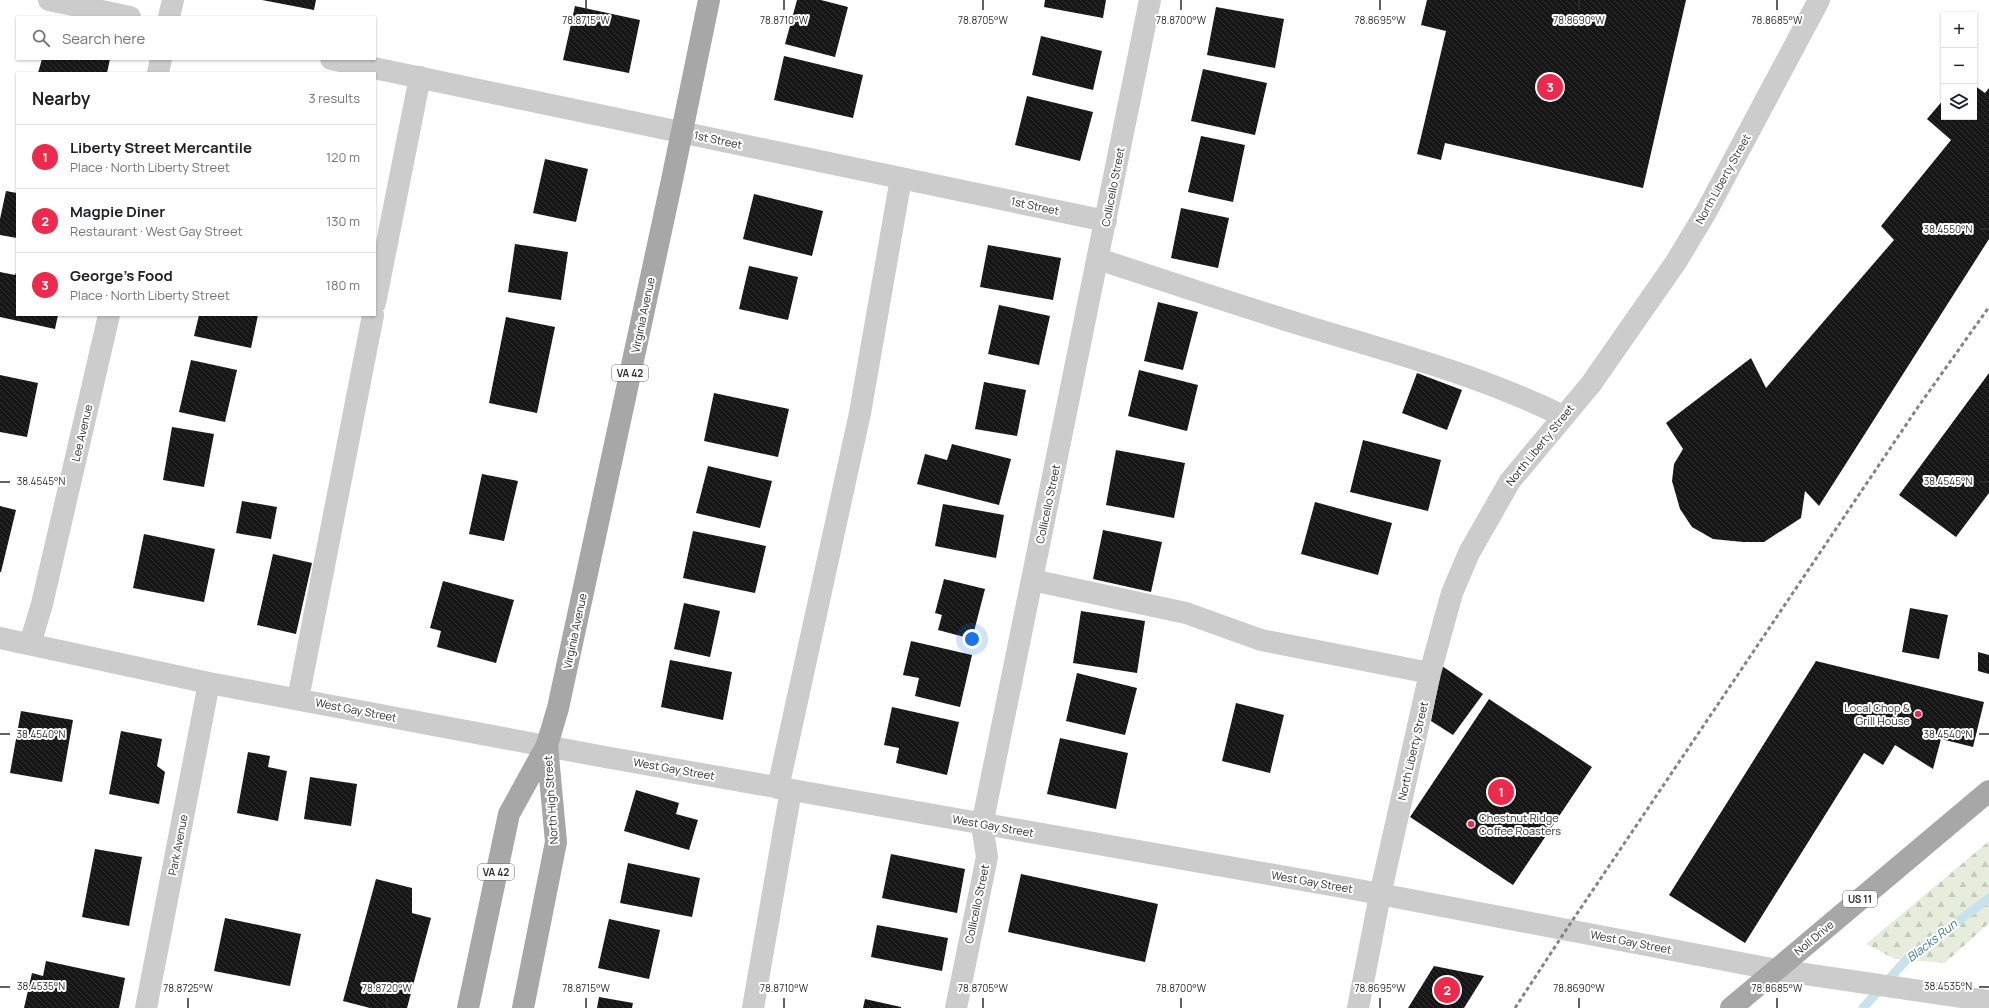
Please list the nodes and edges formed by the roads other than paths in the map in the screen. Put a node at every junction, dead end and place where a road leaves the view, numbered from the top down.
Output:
1 (49, 0) edge
2 (173, 0) edge
3 (709, 0) edge
4 (1150, 0) edge
5 (1818, 0) edge
6 (125, 16) edge
7 (170, 16) edge
8 (161, 60) edge
9 (336, 60) edge
10 (158, 72) edge
11 (420, 78) junction
12 (682, 132) junction
13 (902, 178) junction
14 (1106, 221) junction
15 (1098, 259) junction
16 (376, 298) edge
17 (109, 316) edge
18 (373, 316) edge
19 (1563, 416) junction
20 (1032, 580) junction
21 (0, 638) edge
22 (30, 644) junction
23 (1430, 672) junction
24 (210, 683) junction
25 (298, 699) junction
26 (547, 745) junction
27 (784, 789) junction
28 (1989, 791) edge
29 (982, 825) junction
30 (1380, 895) junction
31 (1777, 970) junction
32 (1984, 1003) edge
33 (146, 1008) edge
34 (468, 1008) edge
35 (523, 1008) edge
36 (753, 1008) edge
37 (956, 1008) edge
38 (1358, 1008) edge
39 (1731, 1008) edge

1 - 6 street
2 - 7 street
3 - 12 main road, Virginia Avenue / VA 42
4 - 14 street, Collicello Street
5 - 19 street, North Liberty Street
8 - 10 street
9 - 11 street, 1st Street
11 - 12 street, 1st Street
11 - 16 street
12 - 13 street, 1st Street
12 - 26 main road, Virginia Avenue / VA 42
13 - 14 street, 1st Street
13 - 27 street
14 - 15 street, Collicello Street
15 - 19 street
15 - 20 street, Collicello Street
17 - 22 street, Lee Avenue
18 - 25 street
19 - 23 street, North Liberty Street
20 - 23 street
20 - 29 street, Collicello Street
21 - 22 street, West Gay Street
22 - 24 street, West Gay Street
23 - 30 street, North Liberty Street
24 - 25 street, West Gay Street
24 - 33 street, Park Avenue
25 - 26 street, West Gay Street
26 - 27 street, West Gay Street
26 - 34 main road, North High Street / VA 42
26 - 35 main road, North High Street / VA 42
27 - 29 street, West Gay Street
27 - 36 street
28 - 31 main road, Noll Drive / US 11
29 - 30 street, West Gay Street
29 - 37 street, Collicello Street
30 - 31 street, West Gay Street
30 - 38 street, North Liberty Street
31 - 32 street, West Gay Street
31 - 39 main road, Noll Drive / US 11

